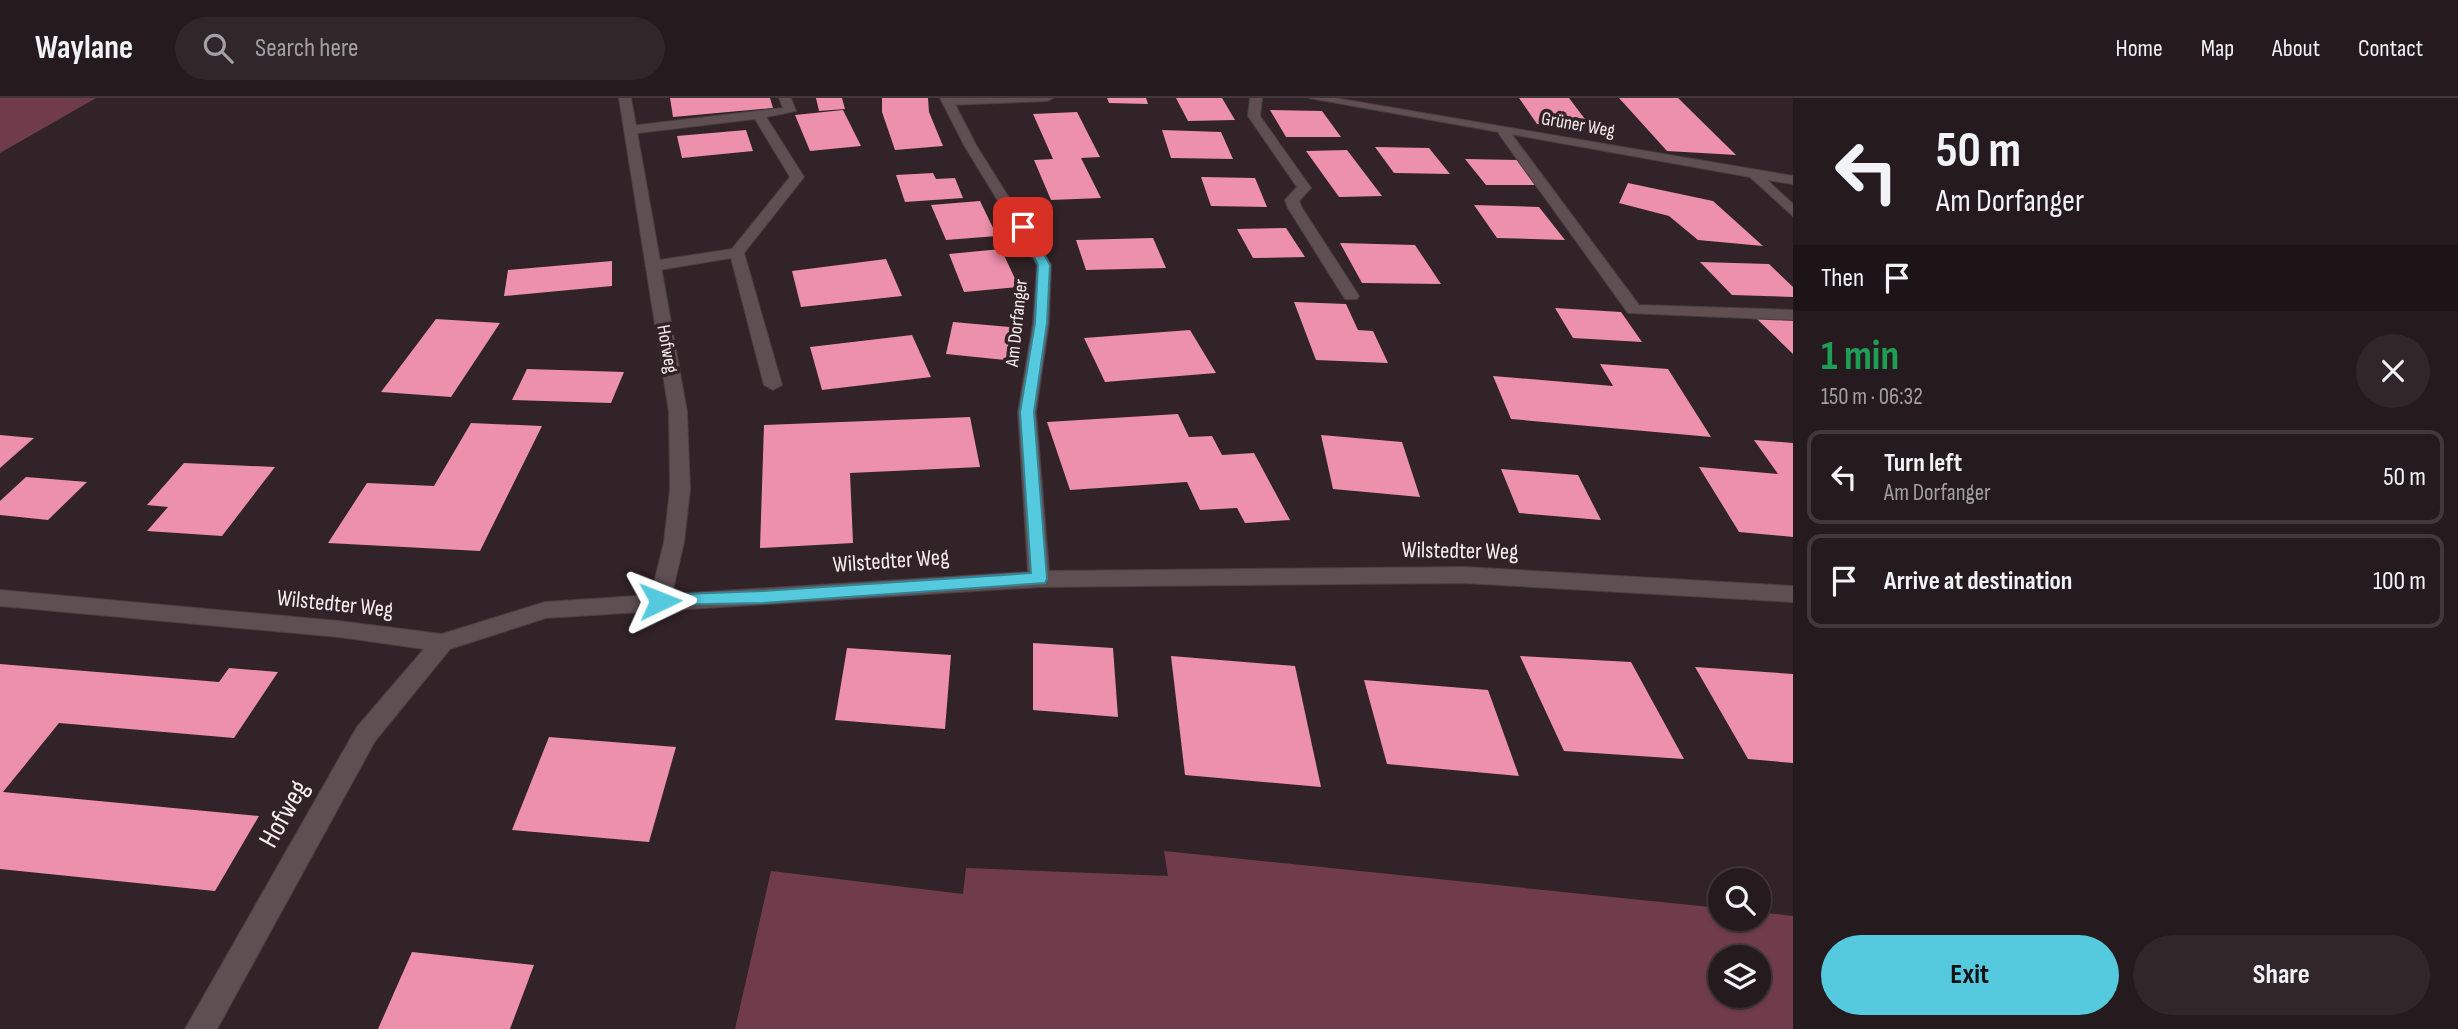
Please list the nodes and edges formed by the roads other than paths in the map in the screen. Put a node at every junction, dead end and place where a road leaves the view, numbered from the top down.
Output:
1 (625, 98) edge
2 (785, 98) edge
3 (1047, 98) edge
4 (1256, 98) edge
5 (1315, 98) edge
6 (947, 99) edge
7 (758, 114) junction
8 (630, 130) junction
9 (1503, 131) junction
10 (1756, 176) junction
11 (1793, 180) edge
12 (1793, 212) edge
13 (737, 253) junction
14 (653, 266) junction
15 (1351, 296) dead end
16 (1793, 315) edge
17 (773, 385) dead end
18 (1039, 579) junction
19 (1793, 594) edge
20 (0, 598) edge
21 (660, 601) junction
22 (442, 642) junction
23 (200, 1029) edge

1 - 8 street, Hofweg
2 - 7 street
3 - 6 street
4 - 15 street
5 - 9 street, Grüner Weg
6 - 18 street, Am Dorfanger
7 - 8 street
7 - 13 street
8 - 14 street, Hofweg
9 - 10 street, Grüner Weg
9 - 16 street
10 - 11 street, Grüner Weg
10 - 12 street
13 - 14 street
13 - 17 street
14 - 21 street, Hofweg
18 - 19 street, Wilstedter Weg
18 - 21 street, Wilstedter Weg
20 - 22 street, Wilstedter Weg
21 - 22 street, Wilstedter Weg
22 - 23 street, Hofweg

